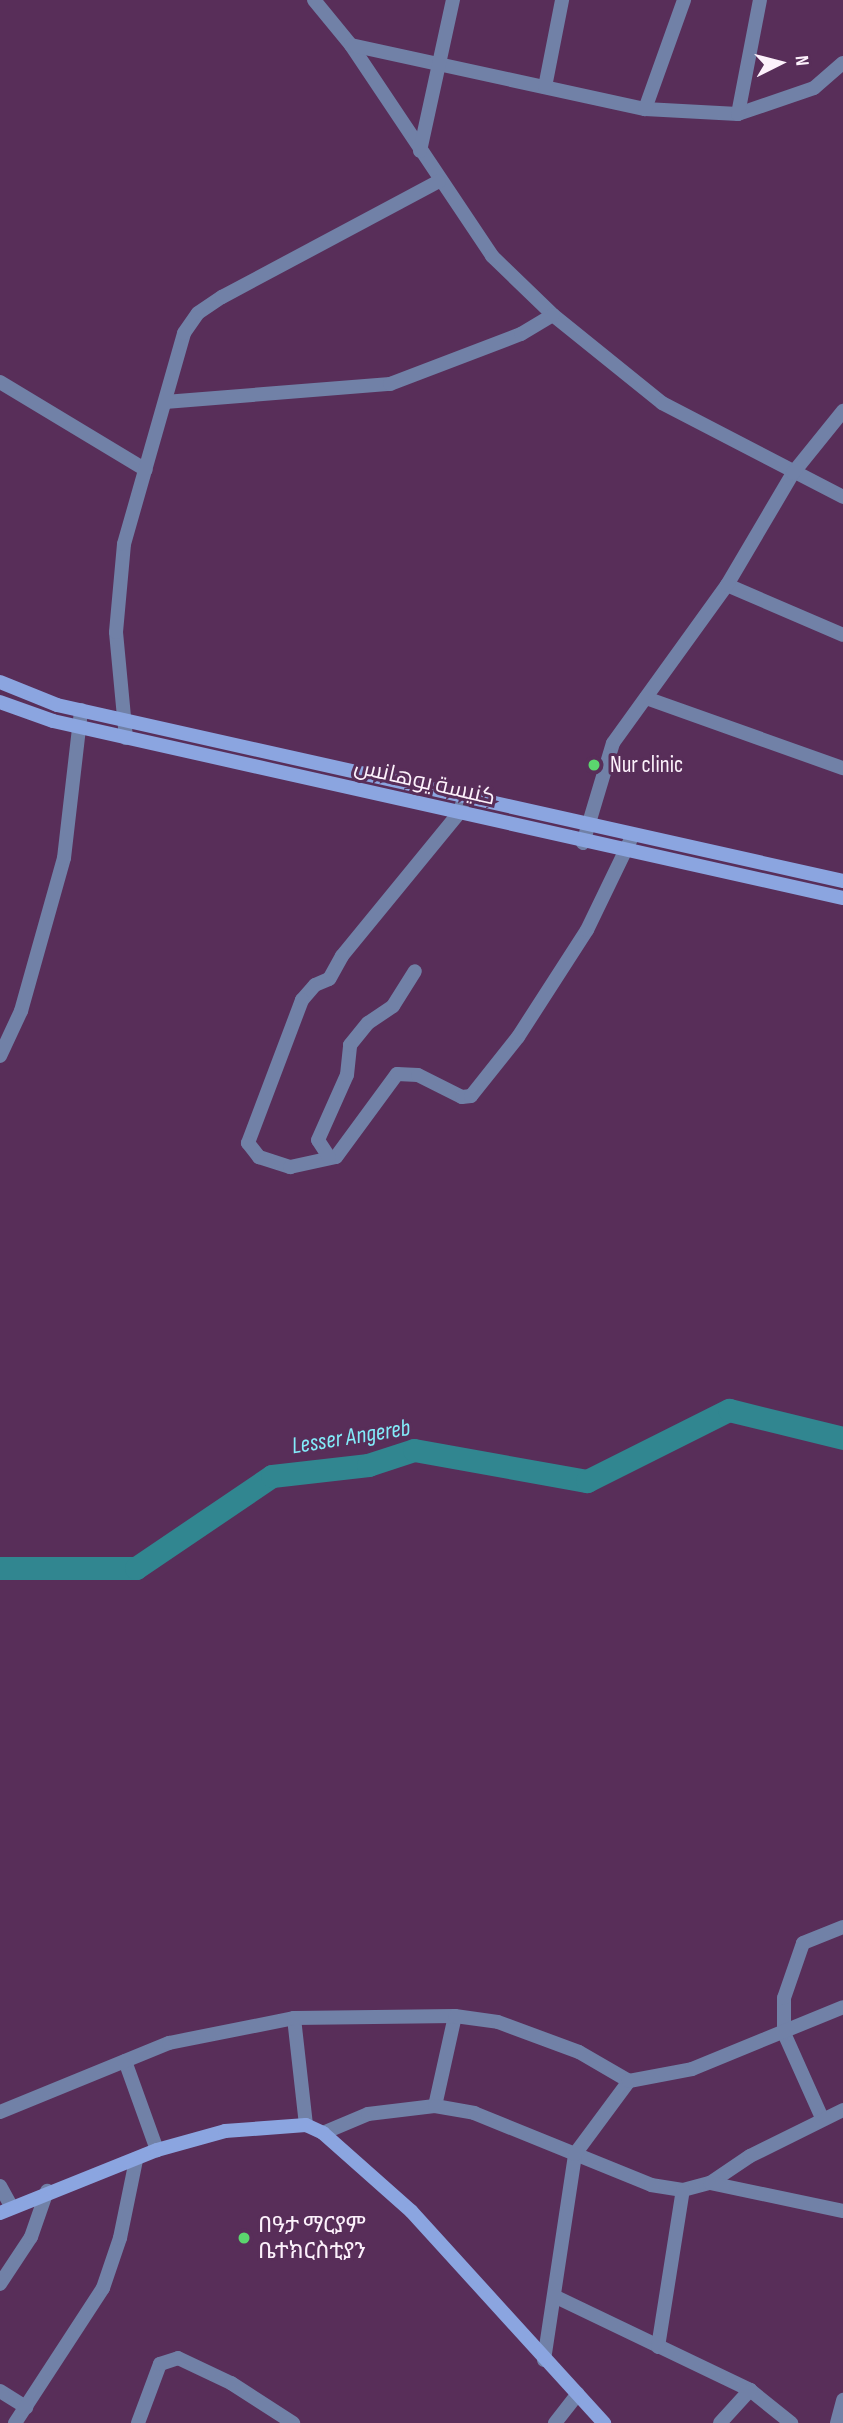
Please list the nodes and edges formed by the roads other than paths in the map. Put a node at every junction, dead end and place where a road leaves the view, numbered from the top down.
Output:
1 (314, 0) edge
2 (453, 0) edge
3 (562, 0) edge
4 (684, 0) edge
5 (760, 0) edge
6 (351, 45) junction
7 (843, 63) edge
8 (440, 64) junction
9 (545, 87) junction
10 (645, 109) junction
11 (738, 114) junction
12 (420, 151) junction
13 (439, 181) junction
14 (553, 315) junction
15 (0, 382) edge
16 (165, 402) junction
17 (843, 411) edge
18 (146, 470) junction
19 (793, 472) junction
20 (843, 497) edge
21 (727, 585) junction
22 (843, 635) edge
23 (0, 682) edge
24 (646, 698) junction
25 (0, 702) edge
26 (81, 710) junction
27 (123, 720) junction
28 (77, 727) junction
29 (126, 738) junction
30 (843, 768) edge
31 (465, 797) junction
32 (459, 813) junction
33 (586, 824) junction
34 (633, 834) junction
35 (583, 843) junction
36 (625, 852) junction
37 (843, 881) edge
38 (843, 898) edge
39 (415, 971) dead end
40 (0, 1056) edge
41 (329, 1157) junction
42 (843, 1927) edge
43 (843, 2007) edge
44 (455, 2016) junction
45 (294, 2018) junction
46 (784, 2033) junction
47 (125, 2061) junction
48 (629, 2081) junction
49 (435, 2106) junction
50 (843, 2110) edge
51 (0, 2112) edge
52 (822, 2118) junction
53 (306, 2125) junction
54 (323, 2133) junction
55 (158, 2150) junction
56 (575, 2154) junction
57 (136, 2160) junction
58 (710, 2183) junction
59 (0, 2186) edge
60 (684, 2190) junction
61 (47, 2191) junction
62 (6, 2209) edge
63 (843, 2211) edge
64 (0, 2284) edge
65 (556, 2297) junction
66 (658, 2347) junction
67 (544, 2360) junction
68 (750, 2390) junction
69 (0, 2391) edge
70 (578, 2394) junction
71 (843, 2400) edge
72 (26, 2407) junction
73 (15, 2423) edge
74 (138, 2423) edge
75 (293, 2423) edge
76 (555, 2423) edge
77 (604, 2423) edge
78 (720, 2423) edge
79 (791, 2423) edge
80 (836, 2423) edge

1 - 6 street
2 - 8 street
3 - 9 street
4 - 10 street
5 - 11 street
6 - 8 street
6 - 12 street
7 - 11 street
8 - 9 street
8 - 12 street
9 - 10 street
10 - 11 street
12 - 13 street
13 - 14 street
13 - 16 street
14 - 16 street
14 - 19 street
15 - 18 street
16 - 18 street
17 - 19 street
18 - 27 street
19 - 20 street
19 - 21 street
21 - 22 street
21 - 24 street
23 - 26 street
24 - 30 street
24 - 33 street
25 - 28 street, كنيسة يوهانس
26 - 27 street
26 - 28 street
27 - 29 street
27 - 31 street
28 - 29 street, كنيسة يوهانس
28 - 40 street
29 - 32 street, كنيسة يوهانس
31 - 32 street
31 - 33 street
32 - 35 street, كنيسة يوهانس
32 - 41 street
33 - 34 street
33 - 35 street
34 - 36 street
34 - 37 street
35 - 36 street, كنيسة يوهانس
36 - 38 street, كنيسة يوهانس
36 - 41 street
39 - 41 street
42 - 46 street
43 - 46 street
44 - 45 street
44 - 48 street
44 - 49 street
45 - 47 street
45 - 53 street
46 - 48 street
46 - 52 street
47 - 51 street
47 - 55 street
48 - 56 street
49 - 54 street
49 - 56 street
50 - 52 street
52 - 58 street
53 - 54 street
53 - 55 street
54 - 67 street
55 - 57 street
56 - 60 street
56 - 65 street
57 - 61 street
57 - 72 street
58 - 60 street
58 - 63 street
59 - 62 street
60 - 66 street
61 - 62 street
61 - 64 street
65 - 66 street
65 - 67 street
66 - 68 street
67 - 70 street
68 - 78 street
68 - 79 street
69 - 72 street
70 - 76 street
70 - 77 street
71 - 80 street
72 - 73 street
74 - 75 street

